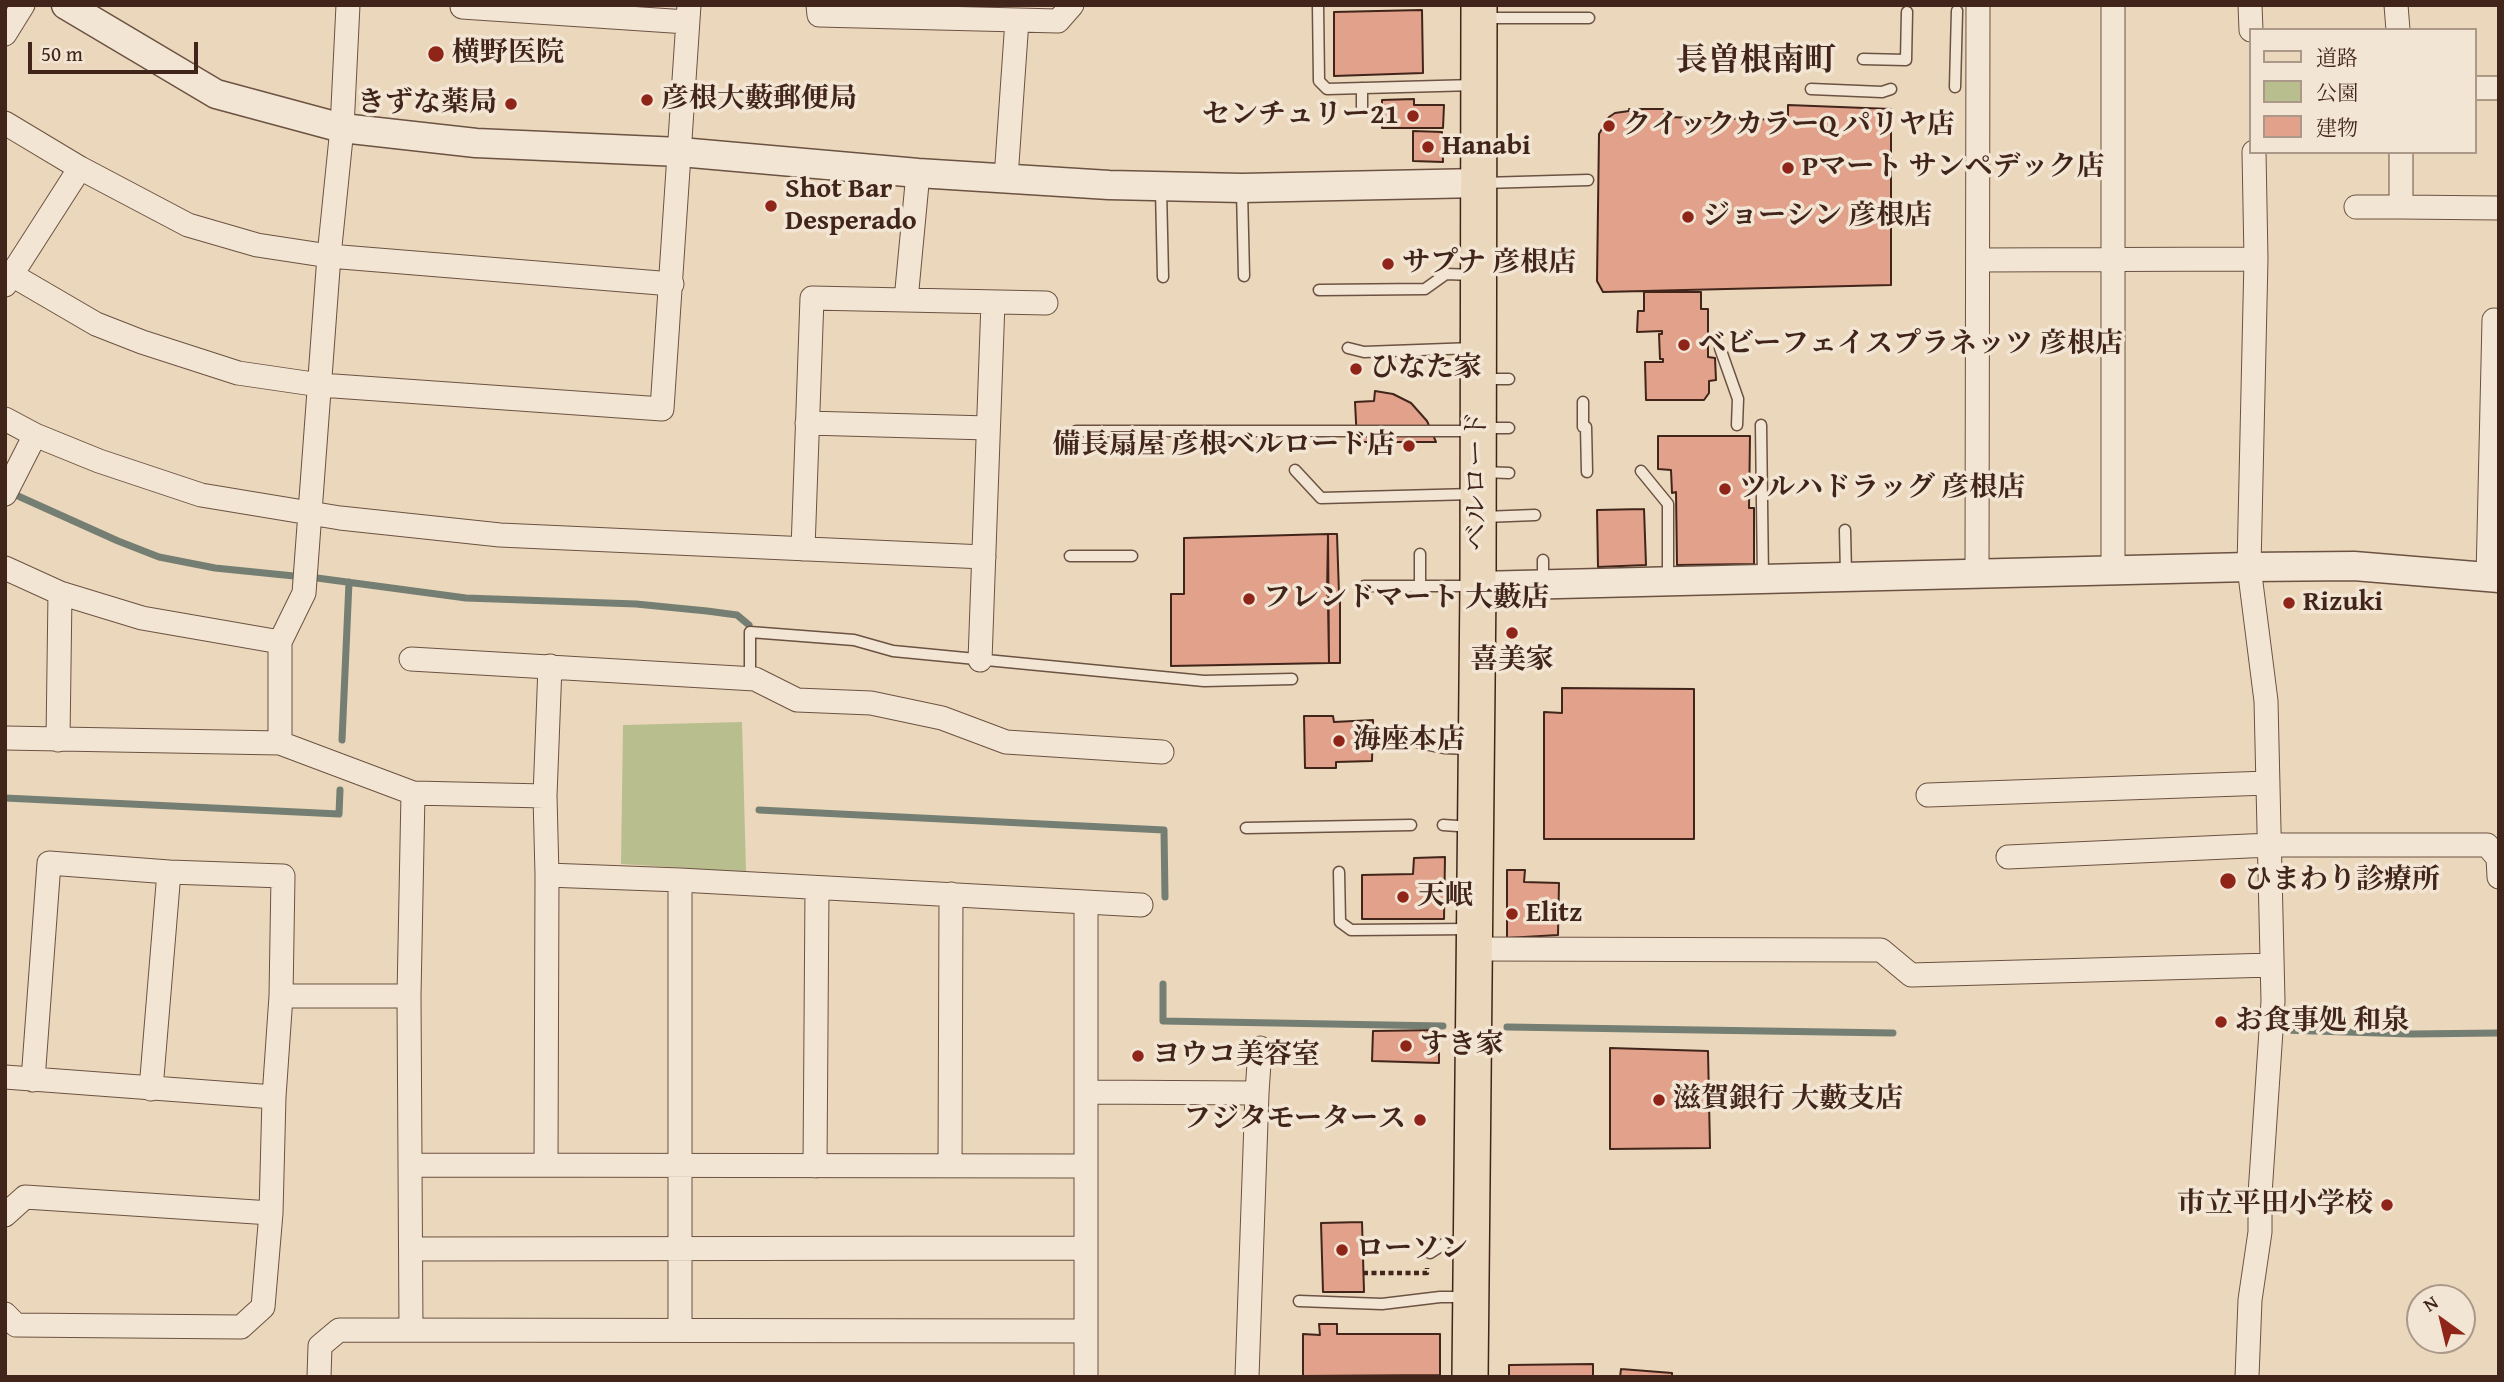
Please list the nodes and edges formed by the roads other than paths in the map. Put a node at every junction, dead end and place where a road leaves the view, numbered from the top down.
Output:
1 (23, 5) edge
2 (66, 5) edge
3 (348, 5) edge
4 (462, 5) edge
5 (818, 5) edge
6 (1072, 5) edge
7 (1318, 5) edge
8 (2113, 5) edge
9 (2250, 5) edge
10 (2396, 5) edge
11 (1968, 8) edge
12 (1479, 12) edge
13 (1907, 12) dead end
14 (688, 13) edge
15 (1589, 19) dead end
16 (1017, 20) junction
17 (2251, 28) edge
18 (2398, 28) edge
19 (5, 34) edge
20 (1863, 59) dead end
21 (1480, 85) junction
22 (1955, 87) dead end
23 (1362, 88) junction
24 (2476, 88) edge
25 (2499, 88) edge
26 (1811, 89) dead end
27 (1891, 89) dead end
28 (1362, 107) dead end
29 (5, 122) edge
30 (342, 128) junction
31 (680, 152) junction
32 (2254, 154) edge
33 (2401, 154) edge
34 (80, 168) junction
35 (918, 173) junction
36 (1006, 178) junction
37 (1588, 180) dead end
38 (1480, 183) junction
39 (1161, 186) junction
40 (1242, 188) junction
41 (2356, 207) dead end
42 (2401, 207) junction
43 (2499, 208) edge
44 (329, 256) junction
45 (2113, 258) junction
46 (2256, 259) junction
47 (1979, 260) junction
48 (1479, 275) junction
49 (1244, 276) dead end
50 (1163, 277) dead end
51 (8, 280) edge
52 (672, 284) junction
53 (1320, 290) dead end
54 (906, 300) junction
55 (993, 302) junction
56 (1046, 303) dead end
57 (2494, 320) dead end
58 (1348, 348) dead end
59 (1720, 348) dead end
60 (1489, 369) junction
61 (320, 385) junction
62 (1583, 402) dead end
63 (5, 419) edge
64 (807, 423) junction
65 (1737, 425) dead end
66 (1761, 425) dead end
67 (988, 428) junction
68 (1489, 429) junction
69 (1076, 431) dead end
70 (35, 435) junction
71 (1295, 470) dead end
72 (1641, 471) dead end
73 (1587, 472) dead end
74 (1486, 489) junction
75 (5, 494) edge
76 (312, 513) junction
77 (1535, 515) dead end
78 (1845, 530) dead end
79 (803, 549) junction
80 (1420, 554) dead end
81 (1070, 556) dead end
82 (1132, 556) dead end
83 (984, 557) junction
84 (2249, 567) junction
85 (5, 568) edge
86 (2113, 569) junction
87 (1977, 574) junction
88 (1846, 577) junction
89 (2493, 578) edge
90 (1763, 579) junction
91 (1668, 581) junction
92 (1364, 586) dead end
93 (1420, 586) junction
94 (1478, 586) junction
95 (60, 593) junction
96 (280, 642) junction
97 (411, 659) dead end
98 (980, 660) junction
99 (550, 666) junction
100 (750, 679) junction
101 (1292, 679) dead end
102 (5, 738) edge
103 (58, 740) junction
104 (279, 743) junction
105 (1419, 743) dead end
106 (1476, 749) junction
107 (1162, 751) dead end
108 (2268, 783) junction
109 (413, 793) junction
110 (1928, 794) dead end
111 (545, 796) junction
112 (1411, 825) dead end
113 (1246, 828) dead end
114 (2270, 845) junction
115 (2008, 857) dead end
116 (169, 872) junction
117 (1339, 872) dead end
118 (547, 875) junction
119 (2499, 877) edge
120 (680, 880) junction
121 (817, 888) junction
122 (951, 894) junction
123 (1086, 902) junction
124 (1141, 905) dead end
125 (1475, 939) junction
126 (2272, 965) junction
127 (281, 996) junction
128 (409, 996) junction
129 (1260, 1048) dead end
130 (5, 1077) edge
131 (33, 1080) junction
132 (151, 1089) junction
133 (1086, 1092) junction
134 (1257, 1093) junction
135 (274, 1097) junction
136 (545, 1165) junction
137 (411, 1166) junction
138 (681, 1166) junction
139 (816, 1166) junction
140 (950, 1166) junction
141 (1084, 1166) junction
142 (271, 1213) junction
143 (5, 1215) edge
144 (1471, 1241) junction
145 (1085, 1248) junction
146 (411, 1249) junction
147 (681, 1249) junction
148 (1429, 1257) road end
149 (1470, 1297) junction
150 (1299, 1301) dead end
151 (5, 1314) edge
152 (411, 1330) junction
153 (680, 1330) junction
154 (1085, 1331) junction
155 (318, 1377) edge
156 (1086, 1377) edge
157 (1247, 1377) edge
158 (1469, 1377) edge
159 (2247, 1377) edge

1 - 19 street
2 - 30 street
3 - 30 street
4 - 14 street
5 - 16 street
6 - 16 street
7 - 23 lane
8 - 45 street
9 - 17 street
10 - 18 street
11 - 22 lane
11 - 47 street
12 - 15 lane
12 - 21 main road, ベルロード
13 - 20 lane
14 - 31 street
16 - 36 street
21 - 23 lane
21 - 38 main road, ベルロード
23 - 28 lane
24 - 25 street
26 - 27 lane
29 - 34 street
30 - 31 street
30 - 44 street
31 - 35 street
31 - 52 street
32 - 46 street
33 - 42 street
34 - 44 street
34 - 51 street
35 - 36 street
35 - 54 street
36 - 39 street
37 - 38 lane
38 - 40 street
38 - 48 main road, ベルロード
39 - 40 street
39 - 50 lane
40 - 49 lane
41 - 42 street
42 - 43 street
44 - 52 street
44 - 61 street
45 - 46 street
45 - 47 street
45 - 86 street
46 - 84 street
47 - 87 street
48 - 53 lane
48 - 60 main road, ベルロード
51 - 61 street
52 - 61 street
54 - 55 street
54 - 64 street
55 - 56 street
55 - 67 street
57 - 89 street
58 - 60 lane
59 - 65 lane
60 - 68 main road, ベルロード
61 - 76 street
62 - 73 lane
63 - 70 street
64 - 67 street
64 - 79 street
66 - 90 lane
67 - 83 street
68 - 69 lane
68 - 74 main road, ベルロード
70 - 75 street
70 - 76 street
71 - 74 lane
72 - 91 lane
74 - 77 lane
74 - 94 main road, ベルロード
76 - 79 street
76 - 96 street
78 - 88 lane
79 - 83 street
80 - 93 lane
81 - 82 lane
83 - 98 street
84 - 86 street
84 - 89 street
84 - 108 street
85 - 95 street
86 - 87 street
87 - 88 street
88 - 90 street
90 - 91 street
91 - 94 street
92 - 93 lane
93 - 94 lane
94 - 106 main road, ベルロード
95 - 96 street
95 - 103 street
96 - 104 street
97 - 99 street
98 - 100 lane
98 - 101 lane
99 - 100 street
99 - 111 street
100 - 107 street
102 - 103 street
103 - 104 street
104 - 109 street
105 - 106 lane
106 - 125 main road, ベルロード
108 - 110 street
108 - 114 street
109 - 111 street
109 - 128 street
111 - 118 street
112 - 113 lane
114 - 115 street
114 - 119 street
114 - 126 street
116 - 127 street
116 - 131 street
116 - 132 street
117 - 125 lane
118 - 120 street
118 - 136 street
120 - 121 street
120 - 138 street
121 - 122 street
121 - 139 street
122 - 123 street
122 - 140 street
123 - 124 street
123 - 133 street
125 - 126 street
125 - 144 main road, ベルロード
126 - 159 street
127 - 128 street
127 - 135 street
128 - 137 street
129 - 134 street
130 - 131 street
131 - 132 street
132 - 135 street
133 - 134 street
133 - 141 street
134 - 157 street
135 - 142 street
136 - 137 street
136 - 138 street
137 - 146 street
138 - 139 street
138 - 147 street
139 - 140 street
140 - 141 street
141 - 145 street
142 - 143 street
142 - 151 street
144 - 148 lane
144 - 149 main road, ベルロード
145 - 147 street
145 - 154 street
146 - 147 street
146 - 152 street
147 - 153 street
149 - 150 lane
149 - 158 main road, ベルロード
152 - 153 street
152 - 155 street
153 - 154 street
154 - 156 street

